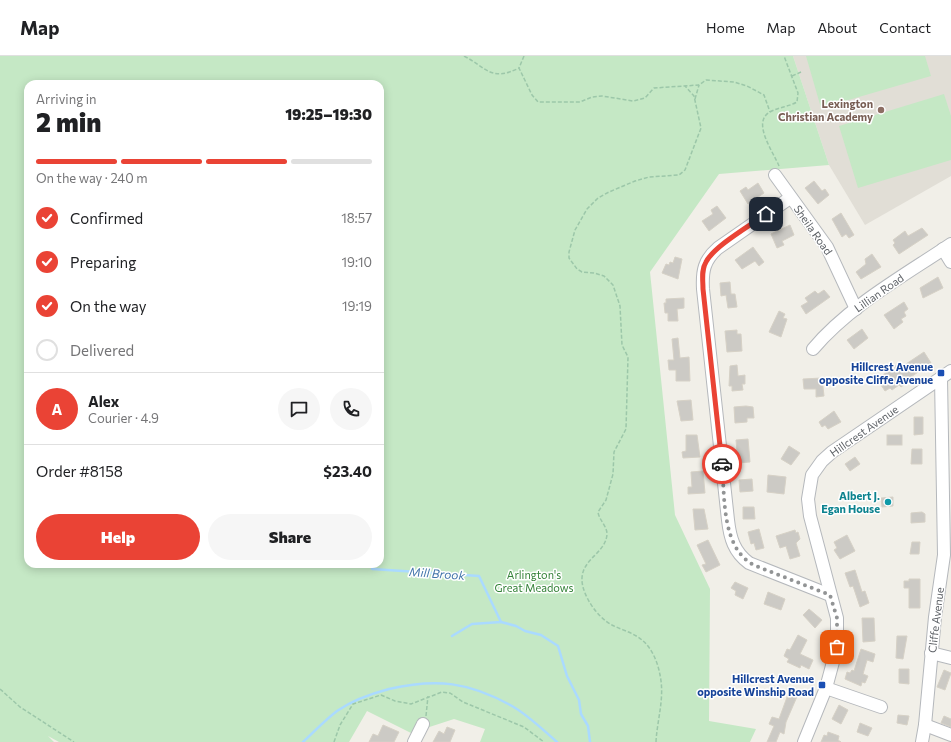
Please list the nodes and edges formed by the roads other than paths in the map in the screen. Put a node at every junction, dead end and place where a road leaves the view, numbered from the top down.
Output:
1 (775, 175) road end
2 (790, 198) junction
3 (947, 246) edge
4 (951, 262) edge
5 (856, 309) junction
6 (813, 350) dead end
7 (946, 374) edge
8 (830, 595) junction
9 (931, 653) junction
10 (951, 658) edge
11 (826, 688) junction
12 (881, 707) dead end
13 (423, 724) road end
14 (925, 725) junction
15 (951, 735) edge
16 (414, 742) edge
17 (804, 742) edge
18 (922, 742) edge

1 - 2 street, Sheila Road
2 - 5 street, Sheila Road
2 - 8 street
3 - 4 street
3 - 5 street, Lillian Road
5 - 6 street, Lillian Road
7 - 8 street, Hillcrest Avenue
7 - 9 street, Cliffe Avenue
8 - 11 street, Hillcrest Avenue
9 - 10 street
9 - 14 street, Cliffe Avenue
11 - 12 street
11 - 17 street, Hillcrest Avenue
13 - 16 street
14 - 15 street
14 - 18 street, Cliffe Avenue

